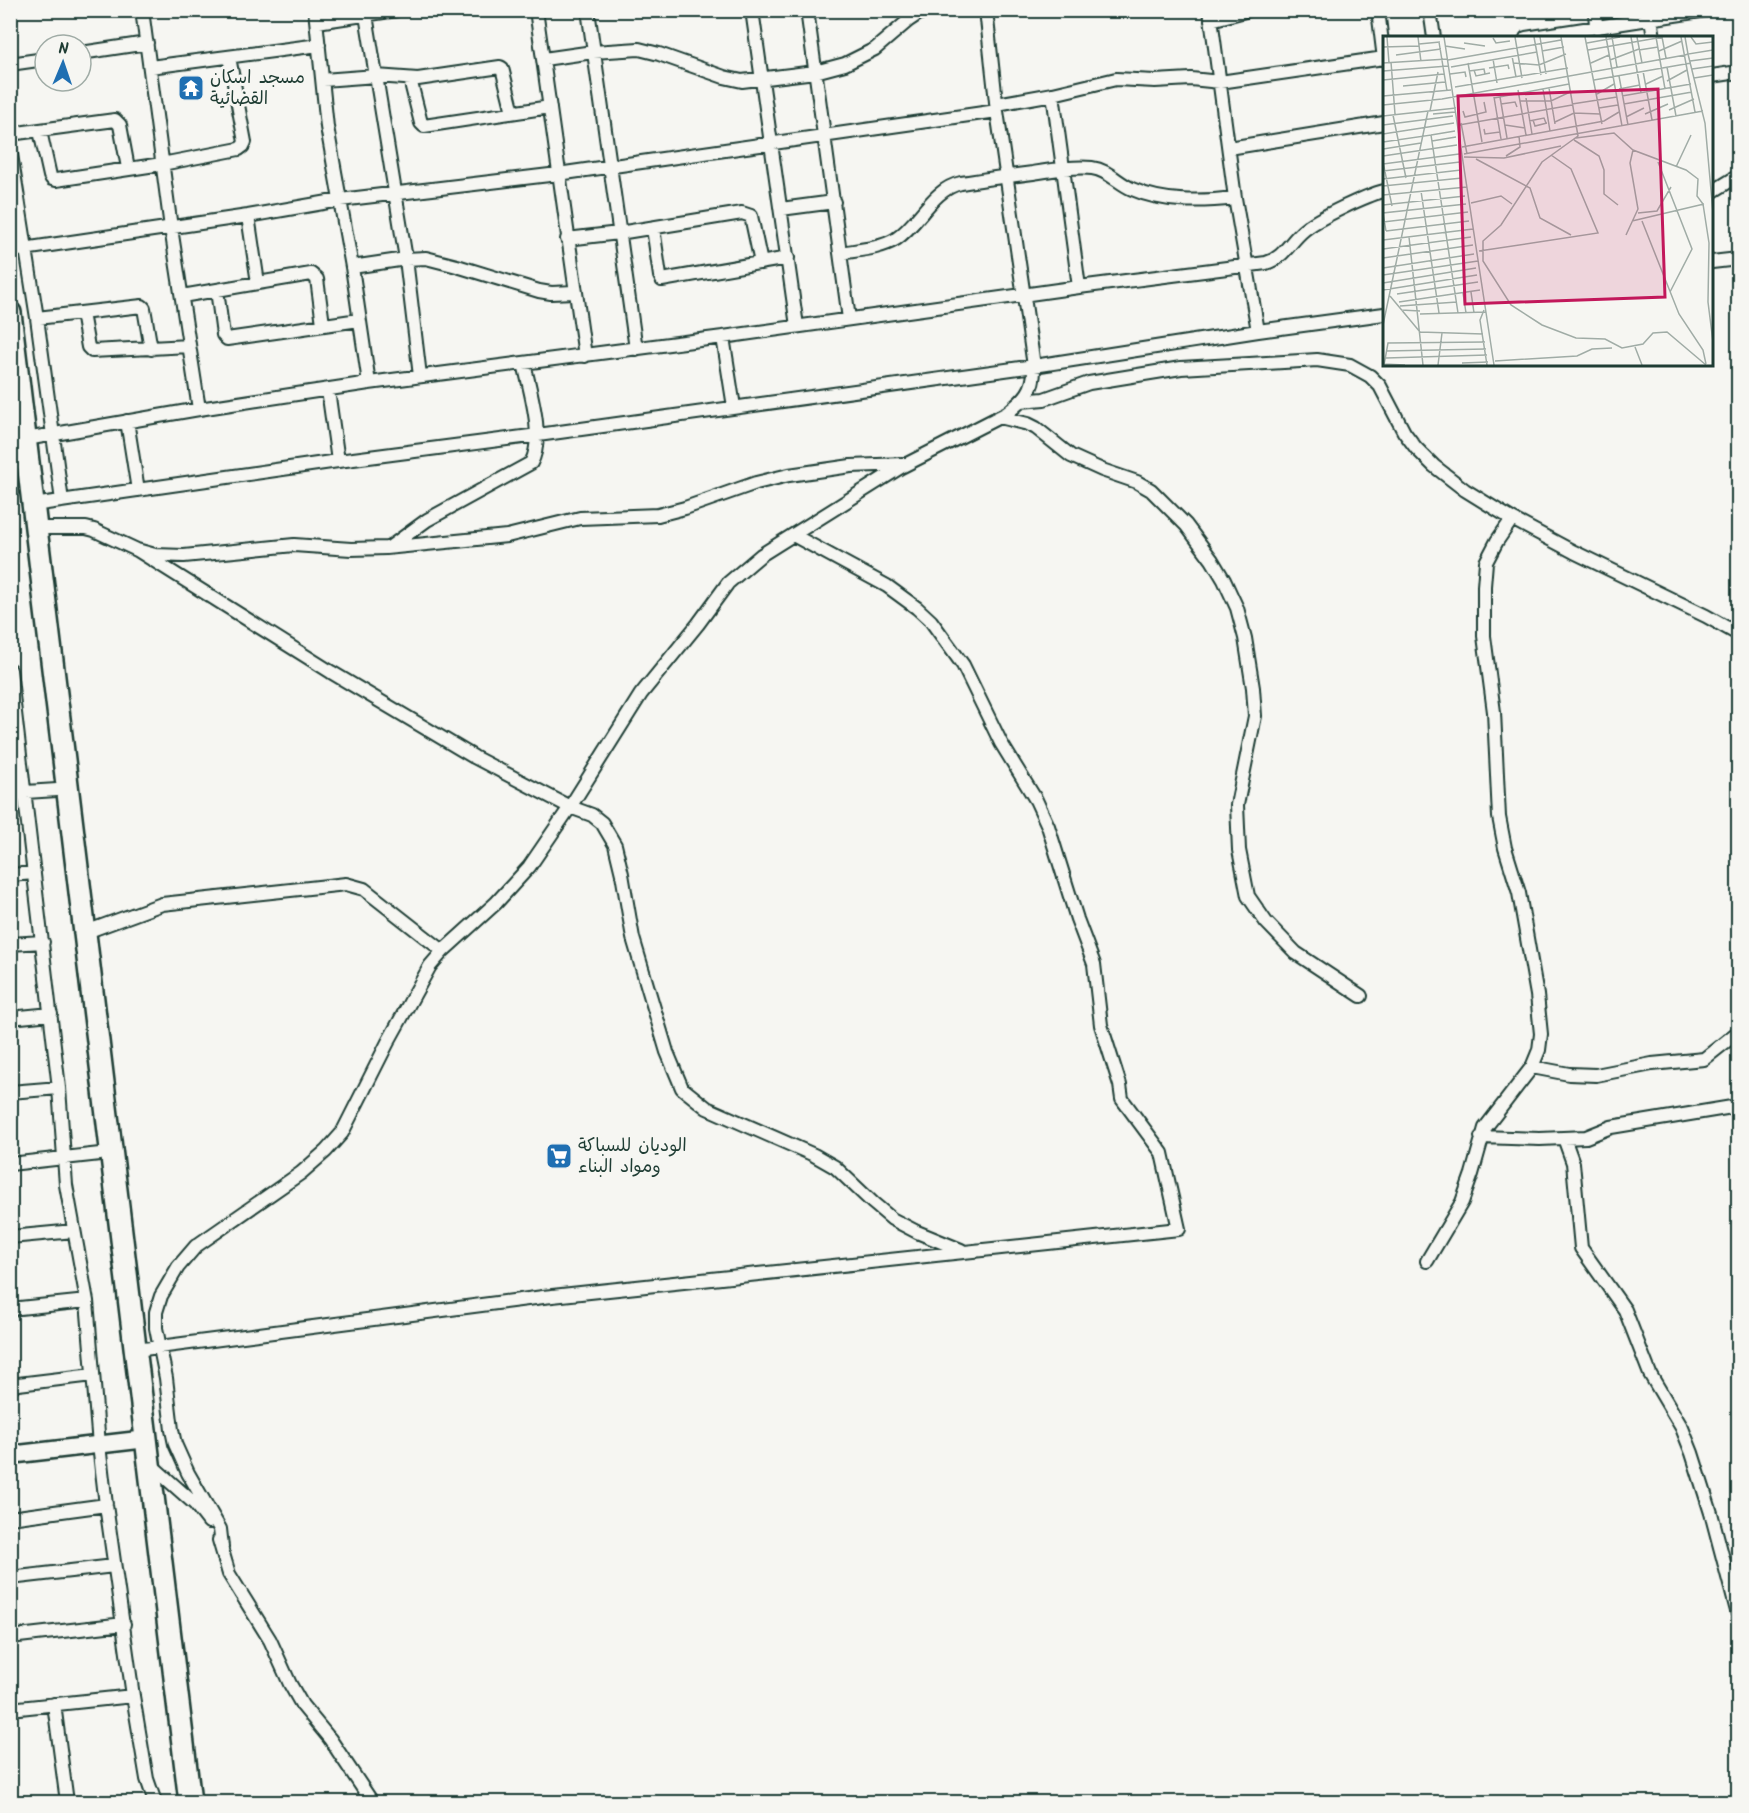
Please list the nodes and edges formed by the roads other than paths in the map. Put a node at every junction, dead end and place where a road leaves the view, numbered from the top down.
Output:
1 (142, 10) edge
2 (397, 10) edge
3 (536, 10) edge
4 (588, 10) edge
5 (752, 10) edge
6 (807, 10) edge
7 (924, 10) edge
8 (986, 10) edge
9 (1249, 10) edge
10 (1378, 10) edge
11 (1430, 10) edge
12 (1595, 10) edge
13 (1707, 10) edge
14 (366, 15) junction
15 (1210, 15) edge
16 (1650, 15) edge
17 (316, 16) edge
18 (1596, 27) junction
19 (1434, 36) edge
20 (1539, 36) edge
21 (1654, 36) edge
22 (147, 43) junction
23 (319, 45) junction
24 (1383, 50) edge
25 (93, 51) edge
26 (593, 52) junction
27 (230, 57) junction
28 (1383, 58) edge
29 (543, 59) junction
30 (33, 61) edge
31 (10, 64) edge
32 (150, 66) junction
33 (815, 72) junction
34 (1738, 72) edge
35 (376, 76) junction
36 (1713, 76) edge
37 (410, 79) junction
38 (762, 79) junction
39 (323, 80) junction
40 (1220, 82) junction
41 (1053, 94) junction
42 (550, 107) junction
43 (997, 107) junction
44 (513, 112) junction
45 (1383, 123) edge
46 (40, 131) junction
47 (10, 134) edge
48 (825, 136) junction
49 (772, 144) junction
50 (10, 148) edge
51 (1229, 148) junction
52 (162, 164) junction
53 (610, 166) junction
54 (128, 168) junction
55 (1062, 169) junction
56 (558, 174) junction
57 (1008, 176) junction
58 (1738, 176) edge
59 (1383, 190) edge
60 (1713, 191) edge
61 (395, 194) junction
62 (1235, 198) junction
63 (340, 200) junction
64 (834, 202) junction
65 (781, 209) junction
66 (248, 216) junction
67 (171, 228) junction
68 (653, 228) junction
69 (619, 233) junction
70 (567, 239) junction
71 (26, 249) junction
72 (10, 251) edge
73 (840, 253) junction
74 (788, 258) junction
75 (406, 259) junction
76 (1738, 259) edge
77 (1713, 262) edge
78 (761, 263) junction
79 (1247, 266) junction
80 (351, 267) junction
81 (258, 283) junction
82 (1079, 287) junction
83 (217, 291) junction
84 (574, 292) junction
85 (1024, 295) junction
86 (182, 296) junction
87 (10, 313) edge
88 (82, 313) junction
89 (1383, 314) edge
90 (37, 318) junction
91 (849, 319) junction
92 (359, 320) junction
93 (323, 324) junction
94 (797, 326) junction
95 (1258, 331) junction
96 (723, 337) junction
97 (189, 346) junction
98 (151, 349) junction
99 (636, 349) junction
100 (585, 356) junction
101 (524, 363) junction
102 (1034, 366) junction
103 (420, 376) junction
104 (369, 383) junction
105 (328, 390) junction
106 (1021, 401) junction
107 (734, 407) junction
108 (199, 409) junction
109 (10, 414) edge
110 (999, 417) junction
111 (127, 421) junction
112 (53, 433) junction
113 (538, 435) junction
114 (26, 439) junction
115 (338, 461) junction
116 (908, 464) junction
117 (138, 490) junction
118 (62, 501) junction
119 (33, 505) junction
120 (1512, 519) junction
121 (37, 528) junction
122 (793, 535) junction
123 (386, 549) junction
124 (137, 550) junction
125 (1733, 631) edge
126 (1738, 645) edge
127 (10, 670) edge
128 (13, 716) edge
129 (57, 790) junction
130 (24, 793) junction
131 (10, 794) edge
132 (570, 807) junction
133 (34, 873) junction
134 (10, 875) edge
135 (86, 932) junction
136 (43, 942) junction
137 (10, 944) edge
138 (443, 951) junction
139 (1361, 996) dead end
140 (51, 1014) junction
141 (10, 1018) edge
142 (1738, 1032) edge
143 (1532, 1067) junction
144 (59, 1088) junction
145 (10, 1092) edge
146 (1738, 1106) edge
147 (1481, 1137) junction
148 (1564, 1138) junction
149 (100, 1154) junction
150 (64, 1159) junction
151 (10, 1164) edge
152 (74, 1231) junction
153 (10, 1237) edge
154 (965, 1251) junction
155 (1427, 1261) dead end
156 (87, 1301) junction
157 (10, 1309) edge
158 (160, 1345) junction
159 (136, 1350) junction
160 (93, 1375) junction
161 (10, 1385) edge
162 (141, 1440) junction
163 (99, 1446) junction
164 (10, 1455) edge
165 (150, 1464) junction
166 (106, 1505) junction
167 (10, 1518) edge
168 (222, 1547) junction
169 (114, 1566) junction
170 (10, 1578) edge
171 (1738, 1615) edge
172 (124, 1624) junction
173 (10, 1638) edge
174 (133, 1696) junction
175 (54, 1704) junction
176 (10, 1709) edge
177 (67, 1803) edge
178 (155, 1803) edge
179 (178, 1803) edge
180 (190, 1803) edge
181 (372, 1803) edge

1 - 22 street
2 - 14 street
3 - 29 street
4 - 26 street
5 - 38 street
6 - 33 street
7 - 33 street
8 - 43 street
9 - 15 street
10 - 24 street
11 - 19 street
12 - 18 street
13 - 16 street
14 - 17 street
14 - 35 street
15 - 40 street
16 - 18 street
16 - 21 street
17 - 23 street
18 - 20 street
22 - 25 street
22 - 32 street
23 - 27 street
23 - 39 street
26 - 29 street
26 - 38 street
26 - 53 street
27 - 32 street
27 - 52 street
28 - 40 street
29 - 42 street
30 - 31 street
32 - 52 street
33 - 38 street
33 - 48 street
34 - 36 street
35 - 37 street
35 - 39 street
35 - 61 street
37 - 44 street
37 - 44 street
38 - 49 street
39 - 63 street
40 - 41 street
40 - 51 street
41 - 43 street
41 - 55 street
42 - 44 street
42 - 56 street
43 - 48 street
43 - 57 street
45 - 51 street
46 - 47 street
46 - 54 street
46 - 54 street
48 - 49 street
48 - 64 street
49 - 53 street
49 - 65 street
50 - 71 street
51 - 62 street
52 - 54 street
52 - 67 street
53 - 56 street
53 - 69 street
55 - 57 street
55 - 62 street
55 - 82 street
56 - 61 street
56 - 70 street
57 - 73 street
57 - 85 street
58 - 60 street
59 - 79 street
61 - 63 street
61 - 75 street
62 - 79 street
63 - 66 street
63 - 80 street
64 - 65 street
64 - 73 street
65 - 74 street
66 - 67 street
66 - 81 street
67 - 71 street
67 - 86 street
68 - 69 street
68 - 78 street
68 - 78 street
69 - 70 street
69 - 99 street
70 - 84 street
71 - 72 street
71 - 90 street
73 - 91 street
74 - 78 street
74 - 94 street
75 - 80 street
75 - 84 street
75 - 103 street
76 - 77 street
79 - 82 street
79 - 95 street
80 - 92 street
81 - 83 street
81 - 93 street
82 - 85 street
83 - 86 street
83 - 93 street
84 - 100 street
85 - 91 street
85 - 102 street
86 - 97 street
87 - 114 highway
88 - 90 street
88 - 98 street
88 - 98 street
89 - 95 street
90 - 112 street
91 - 94 street
92 - 93 street
92 - 104 street
94 - 96 street
95 - 102 street
96 - 99 street
96 - 107 street
97 - 98 street
97 - 108 street
99 - 100 street
100 - 101 street
101 - 103 street
101 - 113 street
102 - 106 street
102 - 107 street
103 - 104 street
104 - 105 street
105 - 108 street
105 - 115 street
106 - 110 street
106 - 120 street
107 - 113 street
108 - 111 street
109 - 129 highway
110 - 116 street
110 - 139 street
111 - 112 street
111 - 117 street
112 - 114 street
112 - 118 street
113 - 115 street
113 - 123 street
114 - 119 highway
115 - 117 street
116 - 122 street
116 - 123 street
117 - 118 street
118 - 119 street
119 - 121 highway
120 - 125 street
120 - 143 street
121 - 124 street
121 - 135 highway
122 - 132 street
122 - 154 street
123 - 124 street
124 - 132 street
125 - 126 street
127 - 128 street
128 - 130 street
129 - 130 street
129 - 149 highway
130 - 131 street
130 - 133 street
132 - 138 street
132 - 154 street
133 - 134 street
133 - 136 street
135 - 138 street
135 - 159 highway
136 - 137 street
136 - 140 street
138 - 158 street
140 - 141 street
140 - 144 street
142 - 143 street
143 - 147 street
144 - 145 street
144 - 150 street
146 - 148 street
147 - 148 street
147 - 155 street
148 - 171 street
149 - 150 street
149 - 162 highway
150 - 151 street
150 - 152 street
152 - 153 street
152 - 156 street
154 - 158 street
156 - 157 street
156 - 160 street
158 - 159 street
158 - 168 street
159 - 162 highway
160 - 161 street
160 - 163 street
162 - 163 street
162 - 165 highway
162 - 179 highway
163 - 164 street
163 - 166 street
165 - 168 street
165 - 180 highway
166 - 167 street
166 - 169 street
168 - 181 street
169 - 170 street
169 - 172 street
172 - 173 street
172 - 174 street
174 - 175 street
174 - 178 street
175 - 176 street
175 - 177 street

